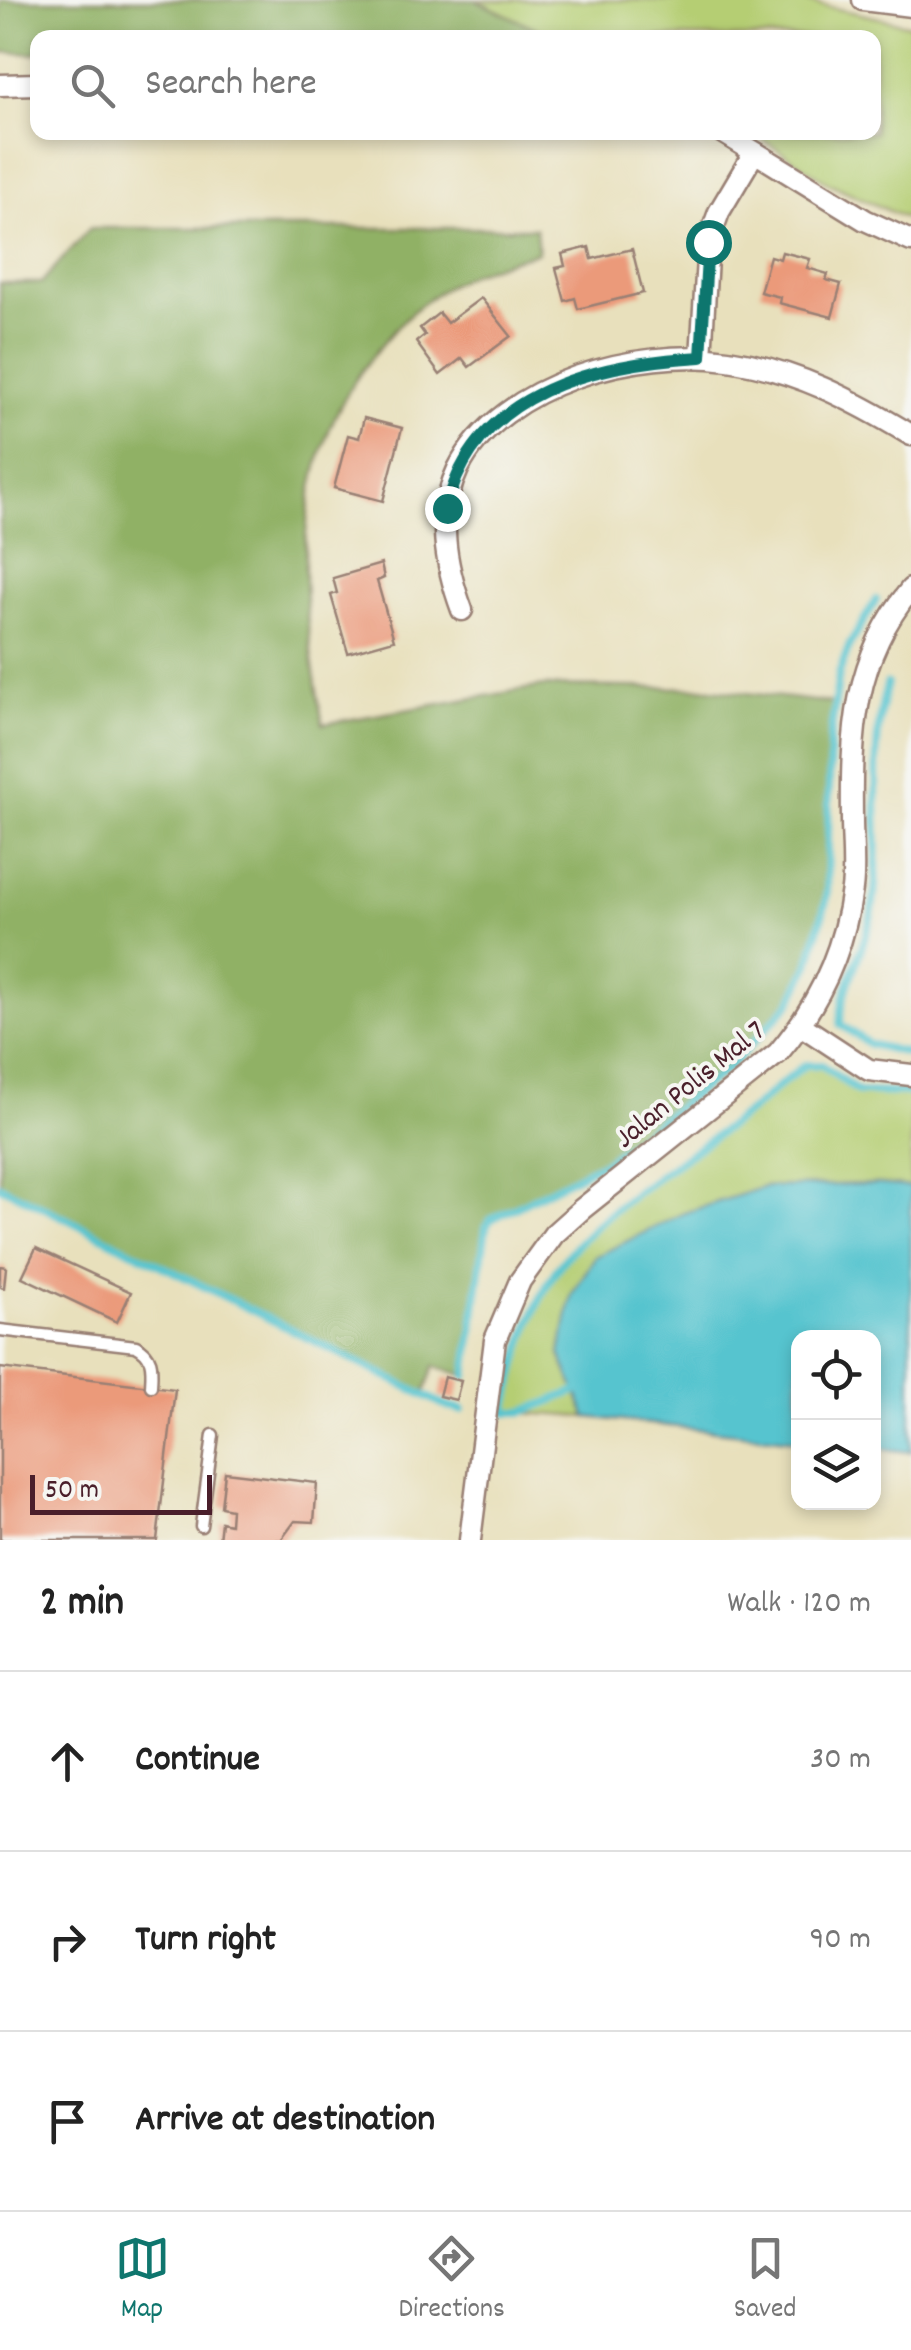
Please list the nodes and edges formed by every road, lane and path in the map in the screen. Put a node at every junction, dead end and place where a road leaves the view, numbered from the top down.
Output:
1 (863, 0) edge
2 (911, 6) edge
3 (30, 84) edge
4 (0, 85) edge
5 (734, 140) edge
6 (754, 153) junction
7 (911, 241) edge
8 (701, 357) junction
9 (911, 435) edge
10 (911, 590) edge
11 (462, 610) dead end
12 (802, 1026) junction
13 (911, 1075) edge
14 (0, 1330) edge
15 (151, 1386) dead end
16 (212, 1435) dead end
17 (201, 1526) dead end
18 (470, 1540) edge

1 - 2 street
3 - 4 street
5 - 6 street
6 - 7 street
6 - 8 street
8 - 9 street
8 - 11 street
10 - 12 street, Jalan Polis Mal 7
12 - 13 street
12 - 18 street, Jalan Polis Mal 7
14 - 15 lane
16 - 17 lane

